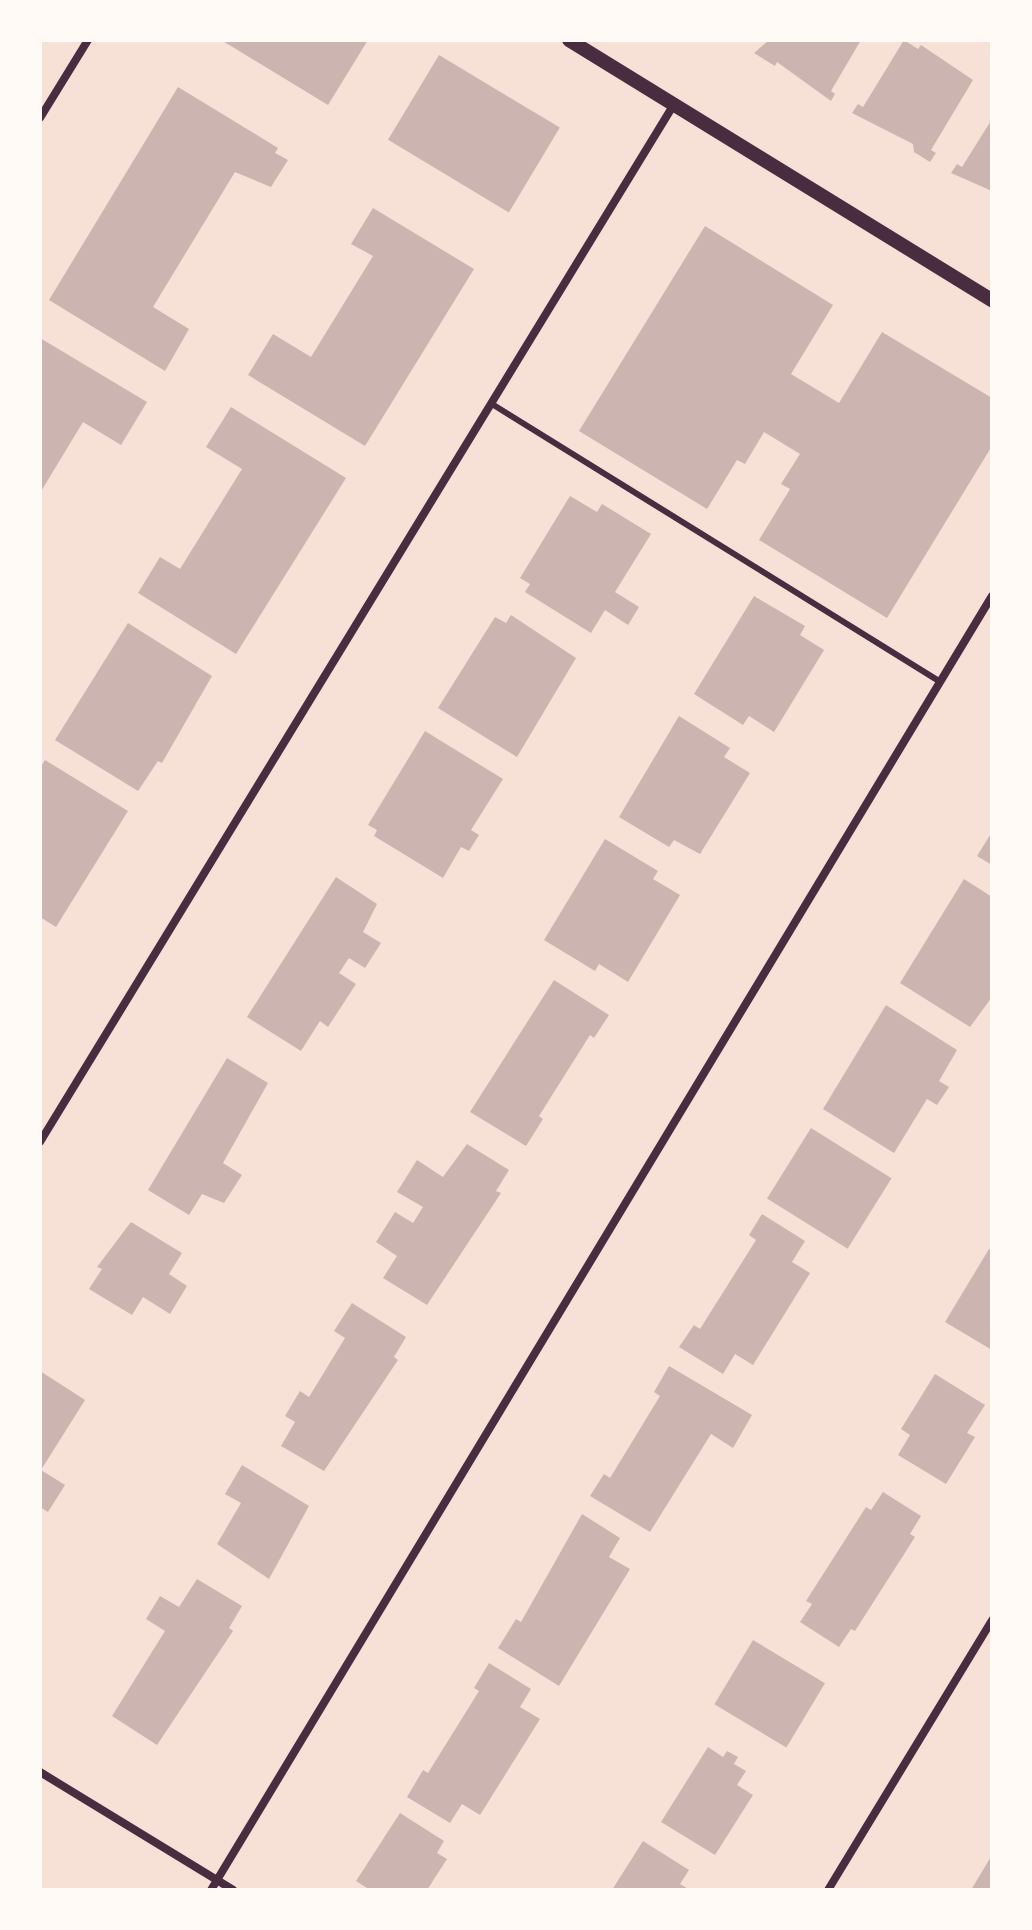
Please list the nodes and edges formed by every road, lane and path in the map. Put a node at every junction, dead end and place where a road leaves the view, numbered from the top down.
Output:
1 (88, 40) edge
2 (569, 40) edge
3 (674, 104) junction
4 (40, 118) edge
5 (992, 300) edge
6 (492, 404) junction
7 (992, 596) edge
8 (939, 681) junction
9 (40, 1142) edge
10 (992, 1620) edge
11 (40, 1772) edge
12 (217, 1880) junction
13 (211, 1890) edge
14 (233, 1890) edge
15 (828, 1890) edge

1 - 4 street
2 - 3 street
3 - 5 street
3 - 6 street
6 - 8 lane
6 - 9 street
7 - 8 street
8 - 12 street
10 - 15 street
11 - 12 street
12 - 13 street
12 - 14 street

